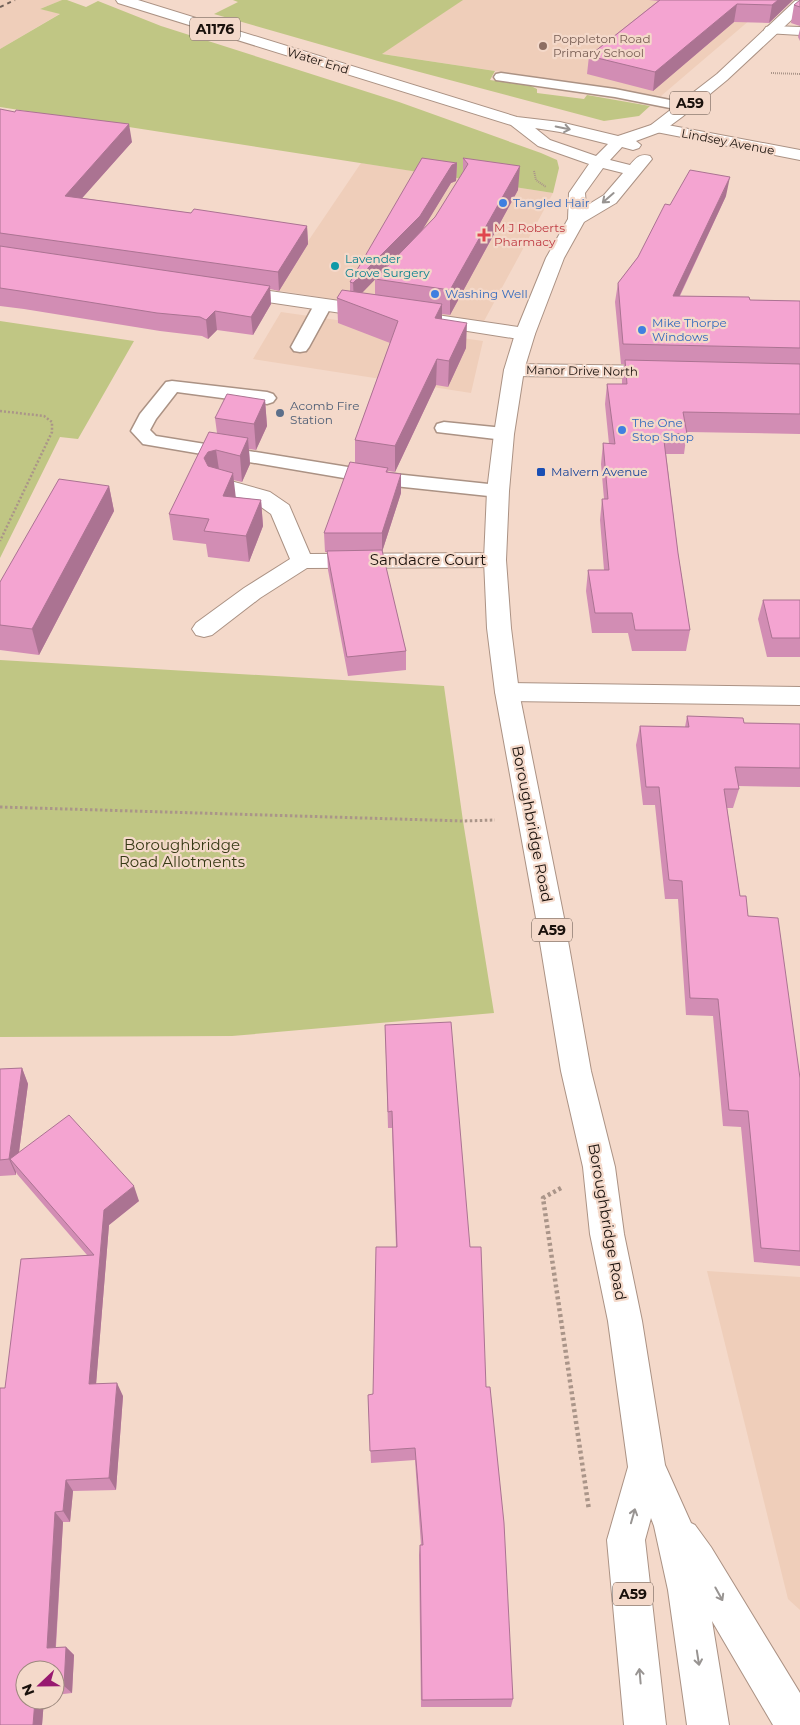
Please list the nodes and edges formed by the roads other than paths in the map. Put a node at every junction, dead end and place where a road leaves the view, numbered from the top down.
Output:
1 (123, 0) edge
2 (800, 4) edge
3 (772, 30) junction
4 (800, 30) edge
5 (501, 77) dead end
6 (685, 106) junction
7 (514, 121) junction
8 (657, 128) junction
9 (618, 142) junction
10 (651, 150) junction
11 (800, 155) edge
12 (600, 162) junction
13 (633, 171) junction
14 (578, 218) junction
15 (215, 289) edge
16 (372, 296) edge
17 (323, 305) junction
18 (358, 310) junction
19 (397, 316) edge
20 (417, 318) edge
21 (525, 334) junction
22 (300, 347) dead end
23 (514, 370) junction
24 (683, 373) edge
25 (267, 398) dead end
26 (444, 428) dead end
27 (504, 434) junction
28 (220, 485) edge
29 (498, 491) junction
30 (302, 560) junction
31 (495, 560) junction
32 (204, 629) dead end
33 (507, 692) junction
34 (800, 696) edge
35 (647, 1467) junction
36 (673, 1524) junction
37 (645, 1725) edge
38 (708, 1725) edge
39 (797, 1725) edge

1 - 7 main road, Water End / A1176
2 - 3 main road, A59
3 - 4 main road
3 - 6 main road, Boroughbridge Road / A59
5 - 6 lane
6 - 8 main road, Boroughbridge Road / A59
7 -> 9 main road, Water End / A1176
7 - 12 main road, Water End / A1176
8 - 9 main road, Boroughbridge Road / A59
8 - 10 main road, A59
8 - 11 main road, Lindsey Avenue
9 - 10 main road, Water End / A1176
9 - 12 main road, Boroughbridge Road / A59
10 - 13 main road, A59
12 - 13 main road, Water End / A1176
12 - 14 main road, Boroughbridge Road / A59
13 -> 14 main road, A59
14 - 21 main road, Boroughbridge Road / A59
15 - 17 main road
16 - 18 lane
17 - 18 main road
17 - 22 lane
18 - 19 main road
20 - 21 main road
21 - 23 main road, Boroughbridge Road / A59
23 - 24 main road, Manor Drive North
23 - 27 main road, Boroughbridge Road / A59
25 - 29 lane
26 - 27 lane
27 - 29 main road, Boroughbridge Road / A59
28 - 30 main road
29 - 31 main road, Boroughbridge Road / A59
30 - 31 main road, Sandacre Court
30 - 32 main road
31 - 33 main road, Boroughbridge Road / A59
33 - 34 main road
33 - 35 main road, Boroughbridge Road / A59
35 - 36 main road, Boroughbridge Road / A59
37 -> 35 main road, Boroughbridge Road / A59
36 -> 38 main road, Boroughbridge Road / A59
36 -> 39 main road

